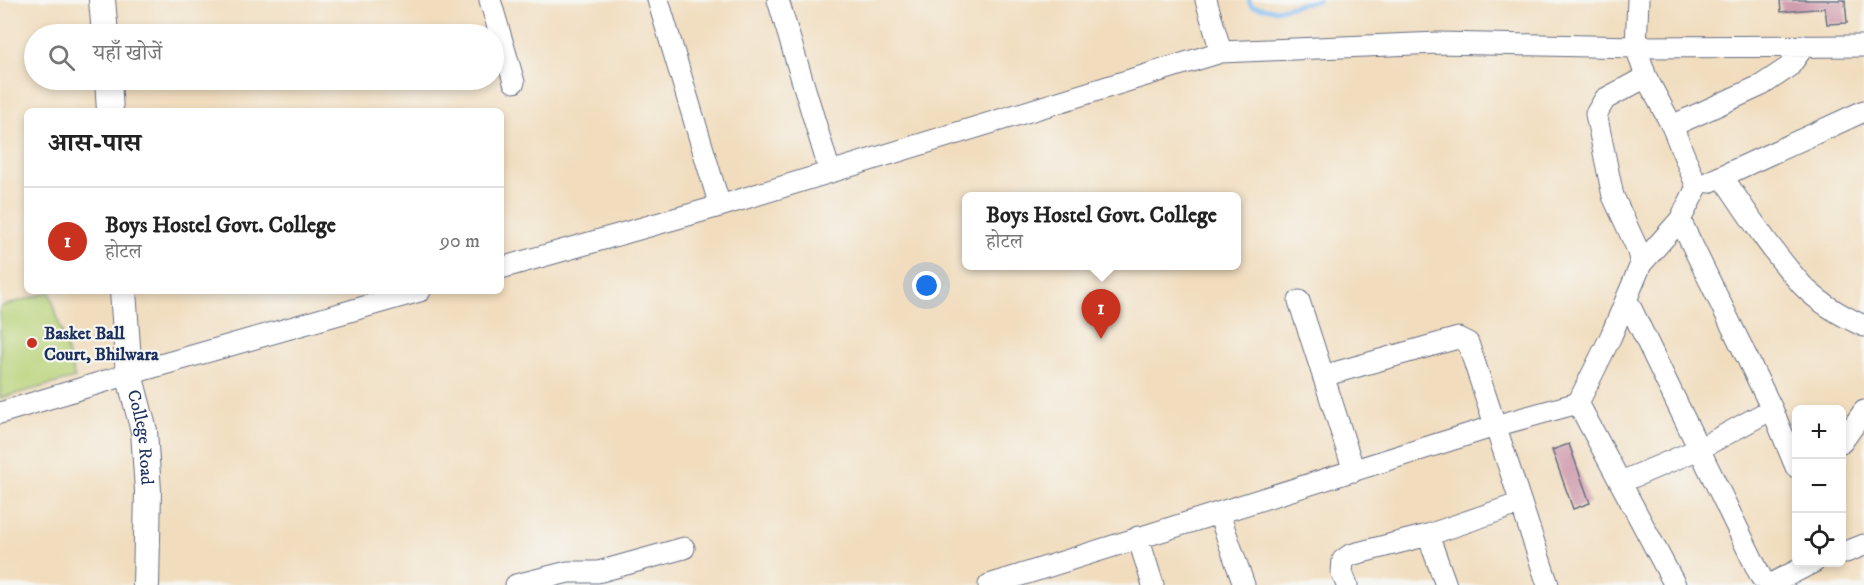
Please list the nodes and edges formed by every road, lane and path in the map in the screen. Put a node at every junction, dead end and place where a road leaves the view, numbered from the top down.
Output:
1 (102, 0) edge
2 (490, 0) edge
3 (658, 0) edge
4 (778, 0) edge
5 (1206, 0) edge
6 (1638, 0) edge
7 (104, 24) edge
8 (497, 24) edge
9 (1804, 46) junction
10 (1864, 46) edge
11 (1636, 47) junction
12 (504, 48) edge
13 (1221, 52) junction
14 (1646, 77) junction
15 (514, 82) dead end
16 (109, 90) edge
17 (110, 108) edge
18 (1864, 111) edge
19 (1672, 126) junction
20 (830, 172) junction
21 (1722, 176) junction
22 (1697, 187) junction
23 (720, 206) junction
24 (1680, 220) junction
25 (1641, 264) junction
26 (504, 267) edge
27 (123, 294) edge
28 (409, 294) edge
29 (1627, 300) junction
30 (1299, 302) dead end
31 (1864, 326) edge
32 (129, 374) junction
33 (1323, 376) junction
34 (1578, 403) junction
35 (1772, 409) junction
36 (1864, 411) edge
37 (0, 413) edge
38 (1495, 426) junction
39 (1846, 436) edge
40 (1699, 449) junction
41 (1794, 459) edge
42 (1354, 471) junction
43 (1621, 482) junction
44 (1521, 503) junction
45 (1220, 514) junction
46 (1428, 535) junction
47 (1138, 537) junction
48 (1864, 544) edge
49 (684, 548) dead end
50 (1846, 552) edge
51 (1801, 567) edge
52 (1031, 579) edge
53 (1765, 581) edge
54 (146, 585) edge
55 (516, 585) edge
56 (989, 585) edge
57 (1153, 585) edge
58 (1244, 585) edge
59 (1347, 585) edge
60 (1446, 585) edge
61 (1548, 585) edge
62 (1675, 585) edge

1 - 7 main road
2 - 8 street
3 - 23 street
4 - 20 street
5 - 13 street
6 - 11 street
9 - 10 street
9 - 11 street
9 - 19 street
11 - 13 street
11 - 14 street
12 - 15 street
13 - 20 street
14 - 19 street
14 - 25 street
16 - 17 main road
18 - 21 street
19 - 22 street
20 - 23 street
21 - 22 street
21 - 31 street
22 - 24 street
23 - 26 street
24 - 25 street
24 - 35 street
25 - 29 street
27 - 32 main road, College Road
28 - 32 street
29 - 34 street
29 - 40 street
30 - 33 street
32 - 37 street
32 - 54 main road, College Road
33 - 38 street
33 - 42 street
34 - 38 street
34 - 43 street
35 - 40 street
35 - 41 street
36 - 39 street
38 - 42 street
38 - 44 street
40 - 43 street
40 - 53 street
42 - 45 street
43 - 62 street
44 - 46 street
44 - 61 street
45 - 47 street
45 - 58 street
46 - 59 street
46 - 60 street
47 - 52 street
47 - 57 street
48 - 50 street
49 - 55 street
51 - 53 street
52 - 56 street

